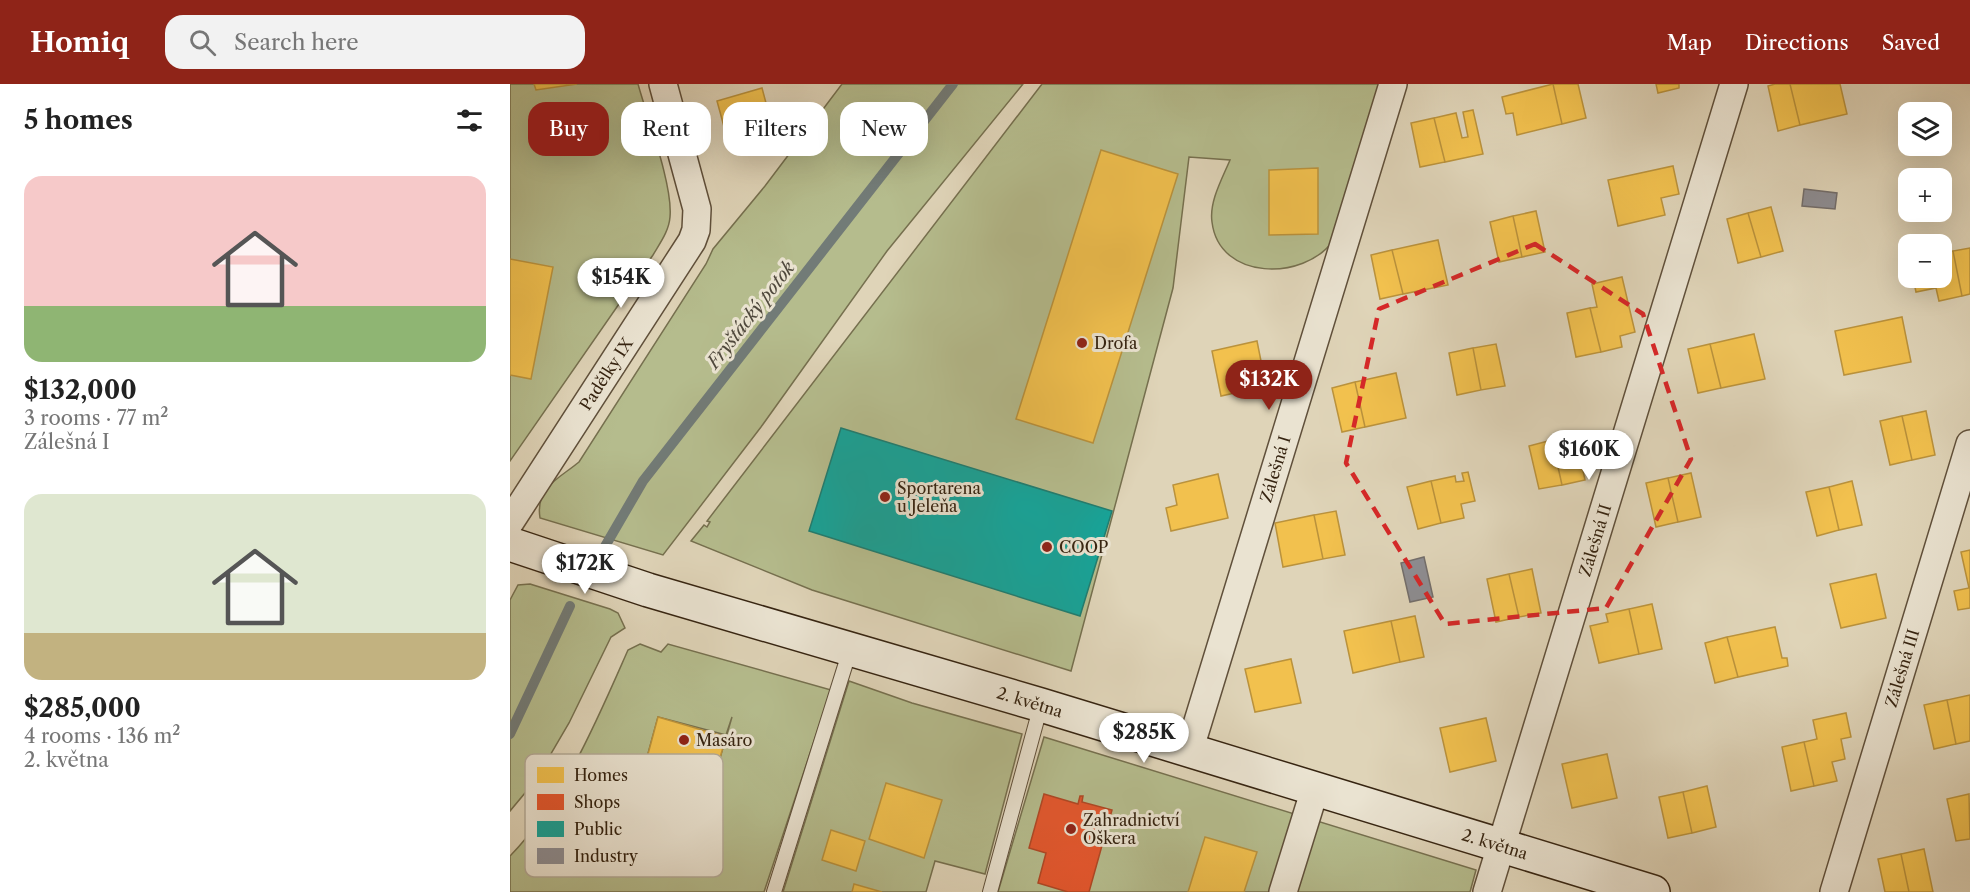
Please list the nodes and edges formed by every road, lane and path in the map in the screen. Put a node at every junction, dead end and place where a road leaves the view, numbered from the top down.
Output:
1 (663, 84) edge
2 (1393, 84) edge
3 (1734, 84) edge
4 (1970, 444) edge
5 (510, 522) edge
6 (524, 548) edge
7 (851, 648) junction
8 (1041, 705) junction
9 (1189, 751) junction
10 (1315, 789) junction
11 (1501, 847) junction
12 (774, 892) edge
13 (990, 892) edge
14 (1283, 892) edge
15 (1487, 892) edge
16 (1649, 892) edge
17 (1834, 892) edge

1 - 5 street, Padělky IX
2 - 9 street, Zálešná I
3 - 11 street, Zálešná II
4 - 17 street, Zálešná III
6 - 7 street, 2. května
7 - 8 street, 2. května
7 - 12 lane
8 - 9 street, 2. května
8 - 13 lane
9 - 10 street, 2. května
10 - 11 street, 2. května
10 - 14 street
11 - 15 street, Zálešná II
11 - 16 street, 2. května

